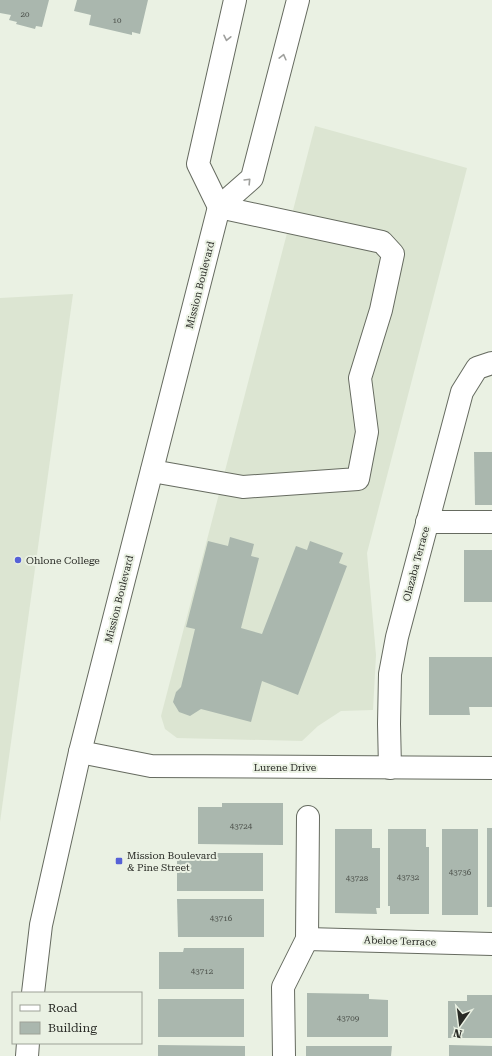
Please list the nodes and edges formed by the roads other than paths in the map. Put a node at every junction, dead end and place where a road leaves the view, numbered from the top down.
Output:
1 (235, 0) edge
2 (298, 0) edge
3 (219, 207) junction
4 (484, 366) edge
5 (152, 471) junction
6 (427, 522) junction
7 (492, 522) edge
8 (80, 752) junction
9 (390, 768) junction
10 (492, 768) edge
11 (308, 817) dead end
12 (307, 939) junction
13 (492, 944) edge
14 (33, 992) edge
15 (28, 1044) edge
16 (26, 1056) edge
17 (284, 1056) edge

1 -> 3 street
3 -> 2 street
3 - 5 street, Mission Boulevard
3 - 5 street
4 - 6 street, Olazaba Terrace
5 - 8 street, Mission Boulevard
6 - 7 street
6 - 9 street, Olazaba Terrace
8 - 9 street, Lurene Drive
8 - 14 street, Mission Boulevard
9 - 10 street, Lurene Drive
11 - 12 street
12 - 13 street, Abeloe Terrace
12 - 17 street
15 - 16 street

